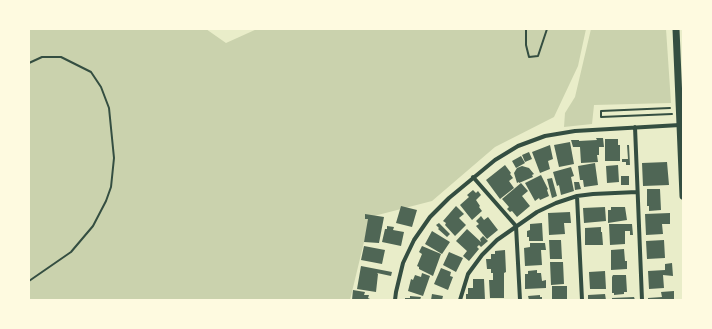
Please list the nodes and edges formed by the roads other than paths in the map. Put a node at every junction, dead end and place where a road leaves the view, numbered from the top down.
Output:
1 (676, 29) edge
2 (680, 125) junction
3 (635, 128) junction
4 (473, 177) junction
5 (637, 192) junction
6 (577, 196) junction
7 (683, 196) edge
8 (516, 226) junction
9 (395, 300) edge
10 (460, 300) edge
11 (520, 300) edge
12 (582, 300) edge
13 (642, 300) edge

1 - 2 street
2 - 3 street
2 - 7 street
3 - 4 street
3 - 5 street
4 - 8 street
4 - 9 street
5 - 6 street
5 - 13 street
6 - 8 street
6 - 12 street
8 - 10 street
8 - 11 street

